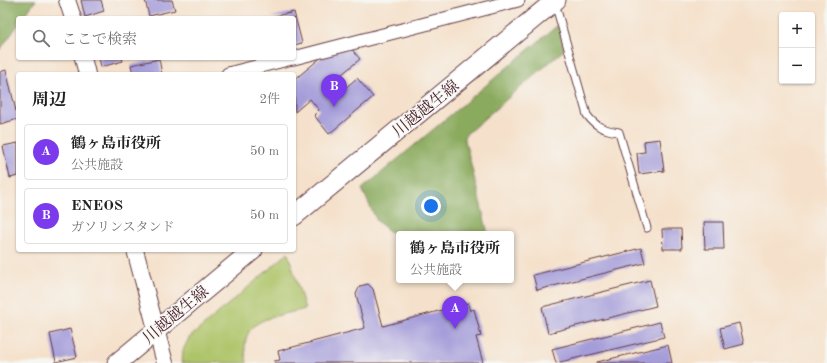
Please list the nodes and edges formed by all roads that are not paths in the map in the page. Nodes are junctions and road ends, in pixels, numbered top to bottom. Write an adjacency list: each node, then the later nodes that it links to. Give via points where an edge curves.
1 (67, 0): 4 (street)
2 (518, 0): 5 (street)
3 (555, 0): 10 (main road, 川越越生線); 11 (lane, via 587,115 594,125 619,132)
4 (72, 16)
5 (296, 57)
6 (84, 60): 8 (street)
7 (285, 60): 9 (street)
8 (86, 72)
9 (236, 72)
10 (296, 214)
11 (647, 228)
12 (136, 252): 14 (street)
13 (251, 252): 14 (main road, 川越越生線)
14 (156, 329): 15 (main road, 川越越生線); 16 (street)
15 (117, 363)
16 (165, 363)

